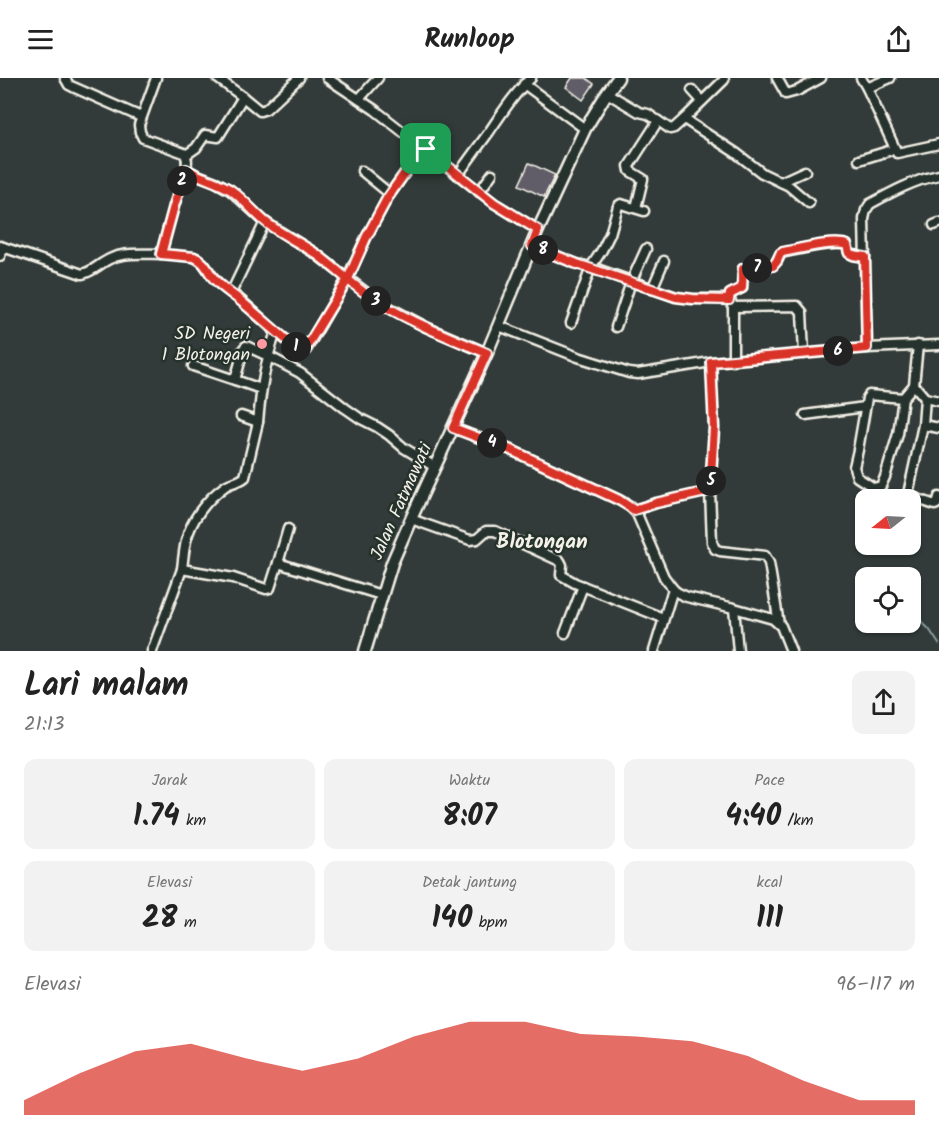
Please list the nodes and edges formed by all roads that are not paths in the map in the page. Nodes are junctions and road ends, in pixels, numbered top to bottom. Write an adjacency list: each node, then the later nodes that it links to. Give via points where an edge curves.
1 (65, 78): 20 (street, via 69,85)
2 (156, 78): 20 (street)
3 (217, 78): 17 (street)
4 (299, 78): 17 (street, via 262,111)
5 (327, 78): 18 (street)
6 (378, 78): 18 (street)
7 (618, 78): 16 (main road, Jalan Fatmawati)
8 (777, 78): 9 (street, via 786,94)
9 (821, 78)
10 (861, 78): 14 (street)
11 (890, 78): 14 (street)
12 (725, 79): 19 (street)
13 (527, 81): 23 (street); 33 (street)
14 (867, 88): 26 (street)
15 (692, 90): 19 (street)
16 (606, 93): 22 (street); 23 (main road, Jalan Fatmawati)
17 (243, 97): 27 (street, via 218,137 205,135)
18 (360, 99): 25 (street)
19 (702, 102): 21 (street)
20 (141, 117): 27 (street, via 143,138)
21 (684, 119): 22 (street, via 672,129); 35 (street)
22 (658, 121): 47 (street, via 629,166 642,181 640,210 618,206 610,234)
23 (585, 129): 40 (main road, Jalan Fatmawati)
24 (939, 144): 26 (street, via 897,153)
25 (426, 149): 33 (street); 37 (street)
26 (894, 149): 28 (street)
27 (186, 155): 29 (street)
28 (859, 160)
29 (186, 169): 39 (street, via 230,190); 44 (street)
30 (362, 171): 37 (street)
31 (805, 171): 35 (street)
32 (492, 174): 36 (street)
33 (458, 175): 36 (street)
34 (939, 175): 45 (street, via 914,182 868,206 864,219)
35 (781, 182): 38 (street)
36 (479, 192): 40 (street)
37 (390, 194): 48 (street)
38 (809, 203)
39 (265, 222): 48 (street); 51 (street)
40 (538, 230): 41 (main road, Jalan Fatmawati)
41 (532, 246): 47 (street); 54 (main road, Jalan Fatmawati)
42 (646, 249): 49 (street)
43 (1, 250): 44 (street, via 82,274 117,256)
44 (161, 254): 51 (street, via 199,259)
45 (865, 257): 52 (street, via 849,253 843,243 781,253 773,266 743,269 742,288 730,294); 59 (street)
46 (664, 261): 50 (street)
47 (591, 267): 49 (street); 53 (street)
48 (348, 279): 56 (street, via 306,350 300,351); 60 (street, via 399,313)
49 (632, 282): 50 (street); 55 (street)
50 (652, 290): 52 (street, via 684,299)
51 (231, 293): 56 (street)
52 (731, 304): 61 (street, via 797,306 802,312); 63 (street)
53 (571, 323)
54 (499, 326): 60 (main road, Jalan Fatmawati); 64 (street, via 629,373)
55 (616, 327)
56 (276, 332): 62 (street)
57 (918, 345): 58 (street); 59 (street); 67 (street)
58 (939, 345)
59 (867, 348): 61 (street)
60 (487, 353): 77 (main road, Jalan Fatmawati)
61 (804, 354): 63 (street)
62 (268, 356): 66 (street, via 246,346); 68 (street); 79 (street, via 300,373 345,408)
63 (733, 361): 64 (street)
64 (711, 362): 80 (street, via 714,428)
65 (193, 366): 66 (street)
66 (235, 380): 68 (street)
67 (914, 385): 69 (street); 70 (street)
68 (261, 389): 75 (street)
69 (903, 398): 72 (street, via 869,395); 72 (street, via 898,434 885,477 877,488 857,477 854,471)
70 (925, 398): 71 (street); 76 (street)
71 (939, 401)
72 (865, 407): 73 (street)
73 (805, 415)
74 (241, 416): 75 (street)
75 (258, 422): 86 (street, via 244,477 227,484 200,512 186,541)
76 (923, 426): 78 (street); 81 (street, via 908,494 934,505)
77 (453, 428): 79 (main road, Jalan Fatmawati); 82 (street, via 511,450)
78 (939, 428)
79 (435, 467): 83 (main road, Jalan Fatmawati)
80 (710, 491): 82 (street); 92 (street, via 715,549 765,556)
81 (939, 497)
82 (634, 510): 88 (street)
83 (411, 519): 87 (street, via 470,540 486,531 495,531 560,561 561,575); 89 (main road, Jalan Fatmawati)
84 (288, 529): 85 (street)
85 (278, 563): 86 (street, via 270,588 266,589 233,578); 89 (street)
86 (182, 569): 94 (street)
87 (583, 586): 91 (street); 93 (street)
88 (673, 589): 90 (street, via 682,595); 91 (street)
89 (381, 595): 95 (main road, Jalan Fatmawati)
90 (734, 608): 92 (street); 97 (street)
91 (663, 618): 96 (street)
92 (779, 624): 98 (street)
93 (565, 633)
94 (152, 651)
95 (365, 651)
96 (654, 651)
97 (738, 651)
98 (791, 651)

